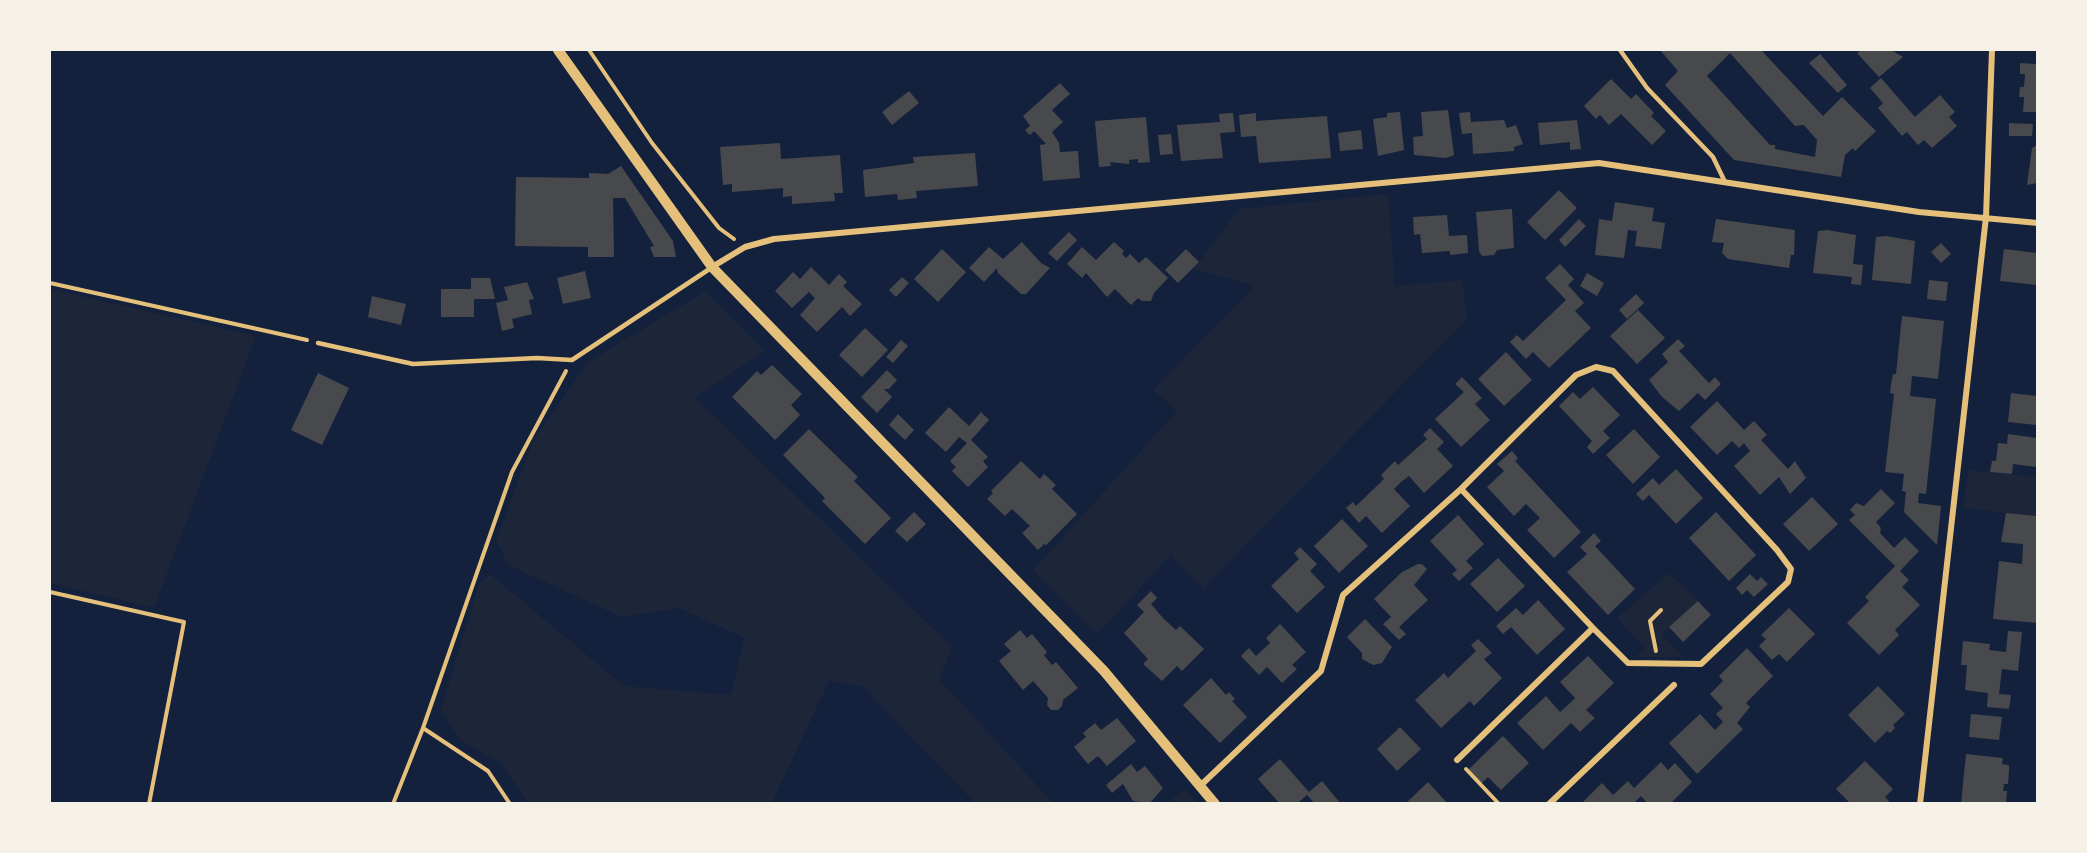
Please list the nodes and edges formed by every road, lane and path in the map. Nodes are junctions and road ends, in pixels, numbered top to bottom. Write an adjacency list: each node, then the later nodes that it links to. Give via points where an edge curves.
1 (558, 50): 9 (street)
2 (589, 50): 8 (path, via 658,151 719,228)
3 (1620, 50): 5 (lane, via 1647,88 1713,157)
4 (1992, 50): 6 (street)
5 (1725, 182): 6 (street, via 1919,212); 8 (street, via 1599,163 774,239)
6 (1986, 217): 7 (street); 28 (street)
7 (2037, 223)
8 (745, 247): 9 (street)
9 (712, 267): 12 (lane); 21 (street, via 1104,671)
10 (50, 283): 11 (path)
11 (318, 343): 12 (lane, via 413,364)
12 (572, 360): 19 (path, via 512,472)
13 (1461, 489): 16 (street); 17 (street, via 1575,375 1596,367 1613,371 1791,569 1788,582 1701,664); 21 (street, via 1343,595 1321,671)
14 (50, 592): 22 (path, via 184,622)
15 (1661, 610): 17 (path, via 1650,621)
16 (1593, 628): 17 (street, via 1628,663); 20 (street)
17 (1656, 664)
18 (1674, 685): 27 (street)
19 (423, 728): 23 (path); 24 (path, via 488,771)
20 (1457, 760): 26 (path)
21 (1200, 786): 25 (street)
22 (149, 804)
23 (393, 804)
24 (510, 804)
25 (1215, 804)
26 (1499, 804)
27 (1550, 804)
28 (1920, 804)

